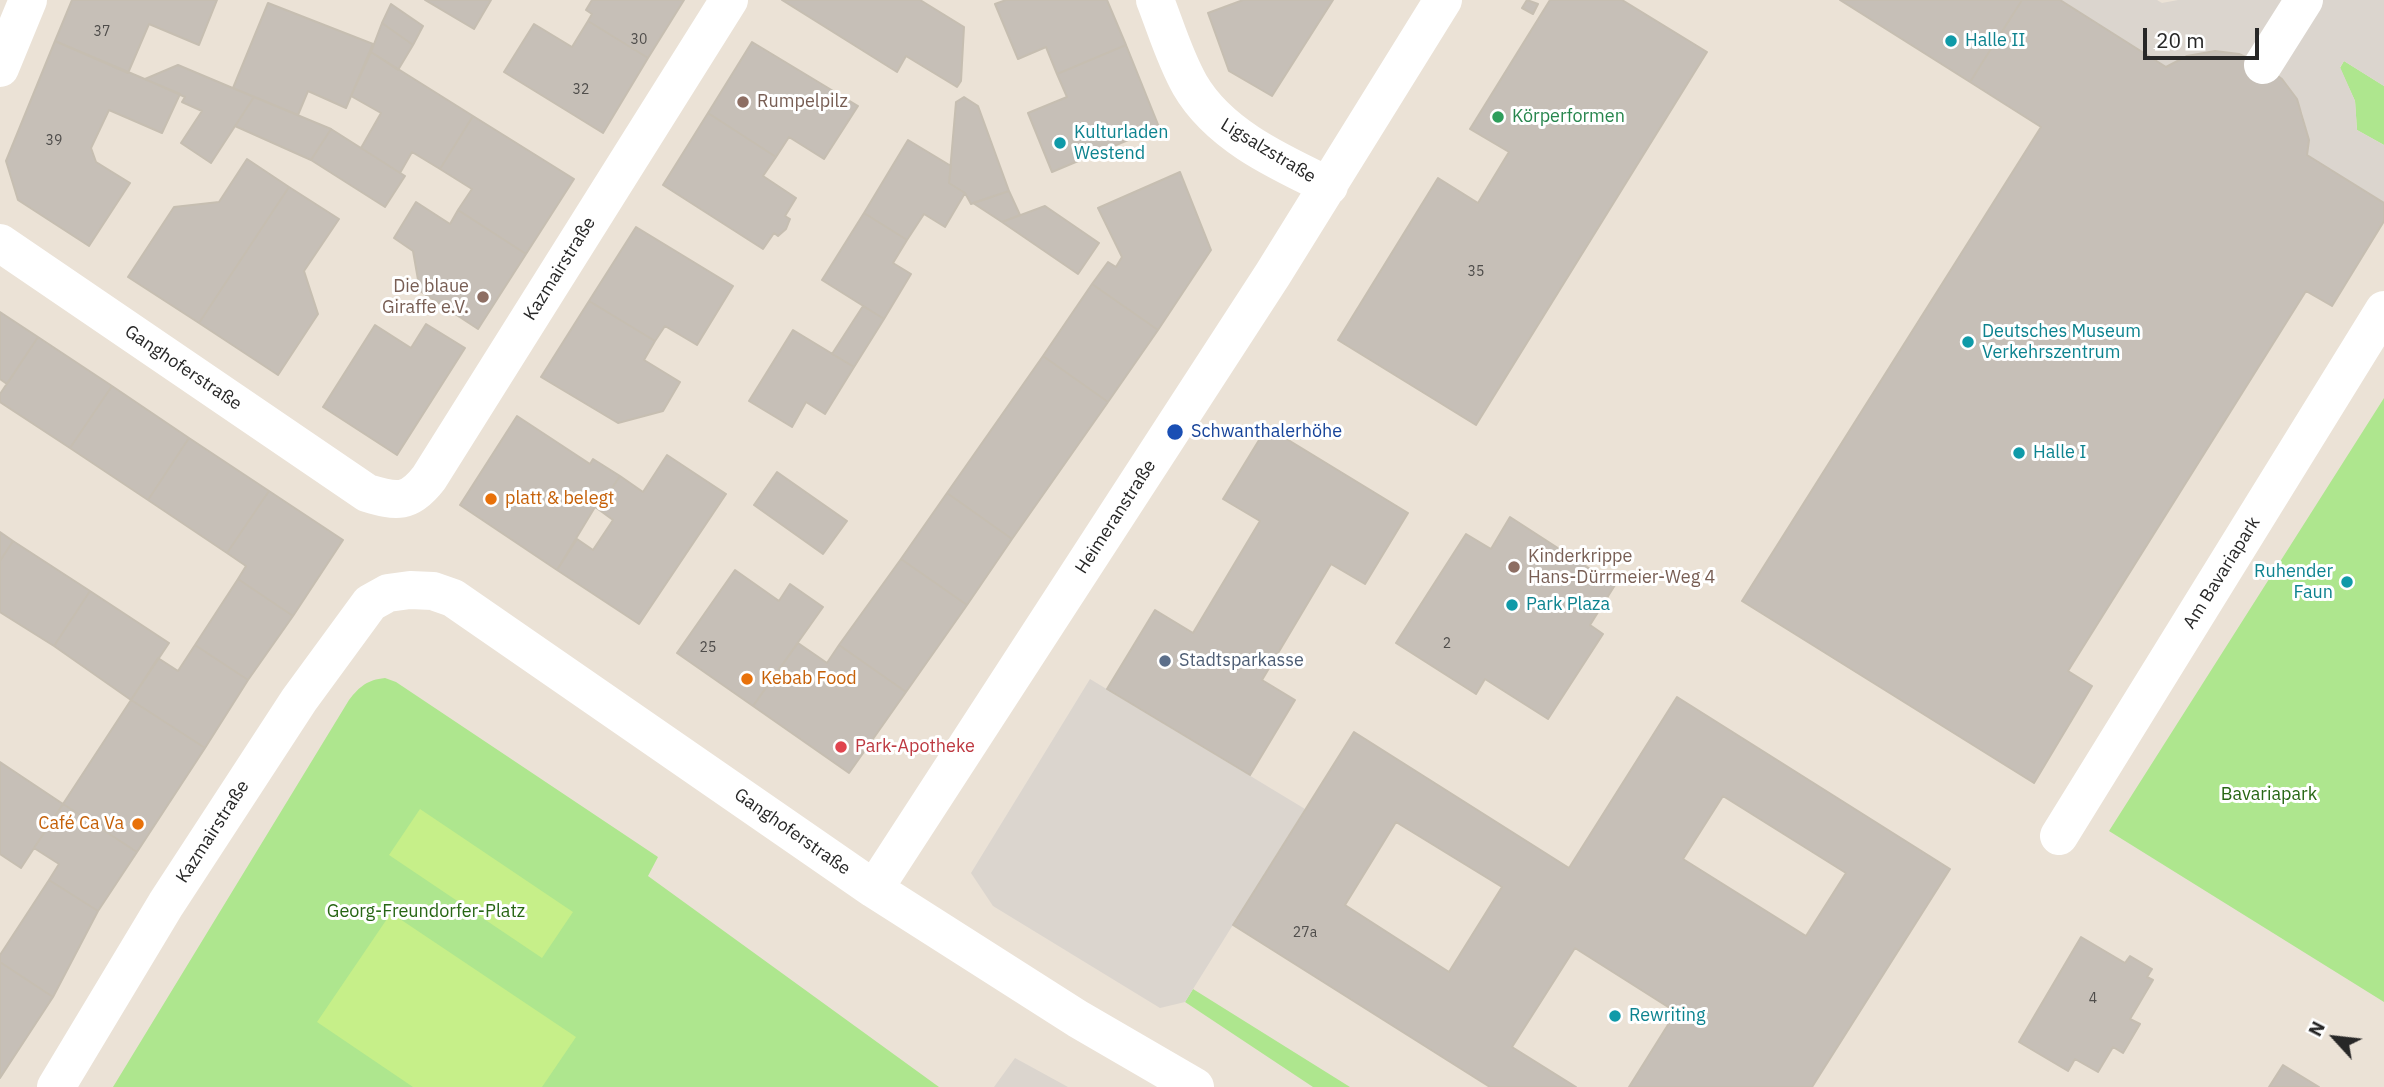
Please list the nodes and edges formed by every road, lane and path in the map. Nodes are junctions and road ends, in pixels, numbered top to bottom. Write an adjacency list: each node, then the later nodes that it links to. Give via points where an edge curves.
1 (28, 0): 7 (street)
2 (729, 0): 11 (street, Kazmairstraße, via 429,478 418,492 399,500)
3 (1154, 0): 8 (street, Ligsalzstraße, via 1190,85 1215,119 1281,162)
4 (1443, 0): 8 (street, Heimeranstraße)
5 (2304, 0): 6 (street)
6 (2263, 65)
7 (0, 68)
8 (1329, 186): 14 (street, Heimeranstraße)
9 (0, 243): 11 (street, Ganghoferstraße)
10 (2384, 310): 13 (street, Am Bavariapark)
11 (367, 493)
12 (388, 593): 14 (street, Ganghoferstraße, via 433,591 453,598); 15 (street, Kazmairstraße, via 370,603 299,700 166,904)
13 (2059, 836)
14 (874, 890): 16 (street, Ganghoferstraße)
15 (56, 1087)
16 (1195, 1087)

